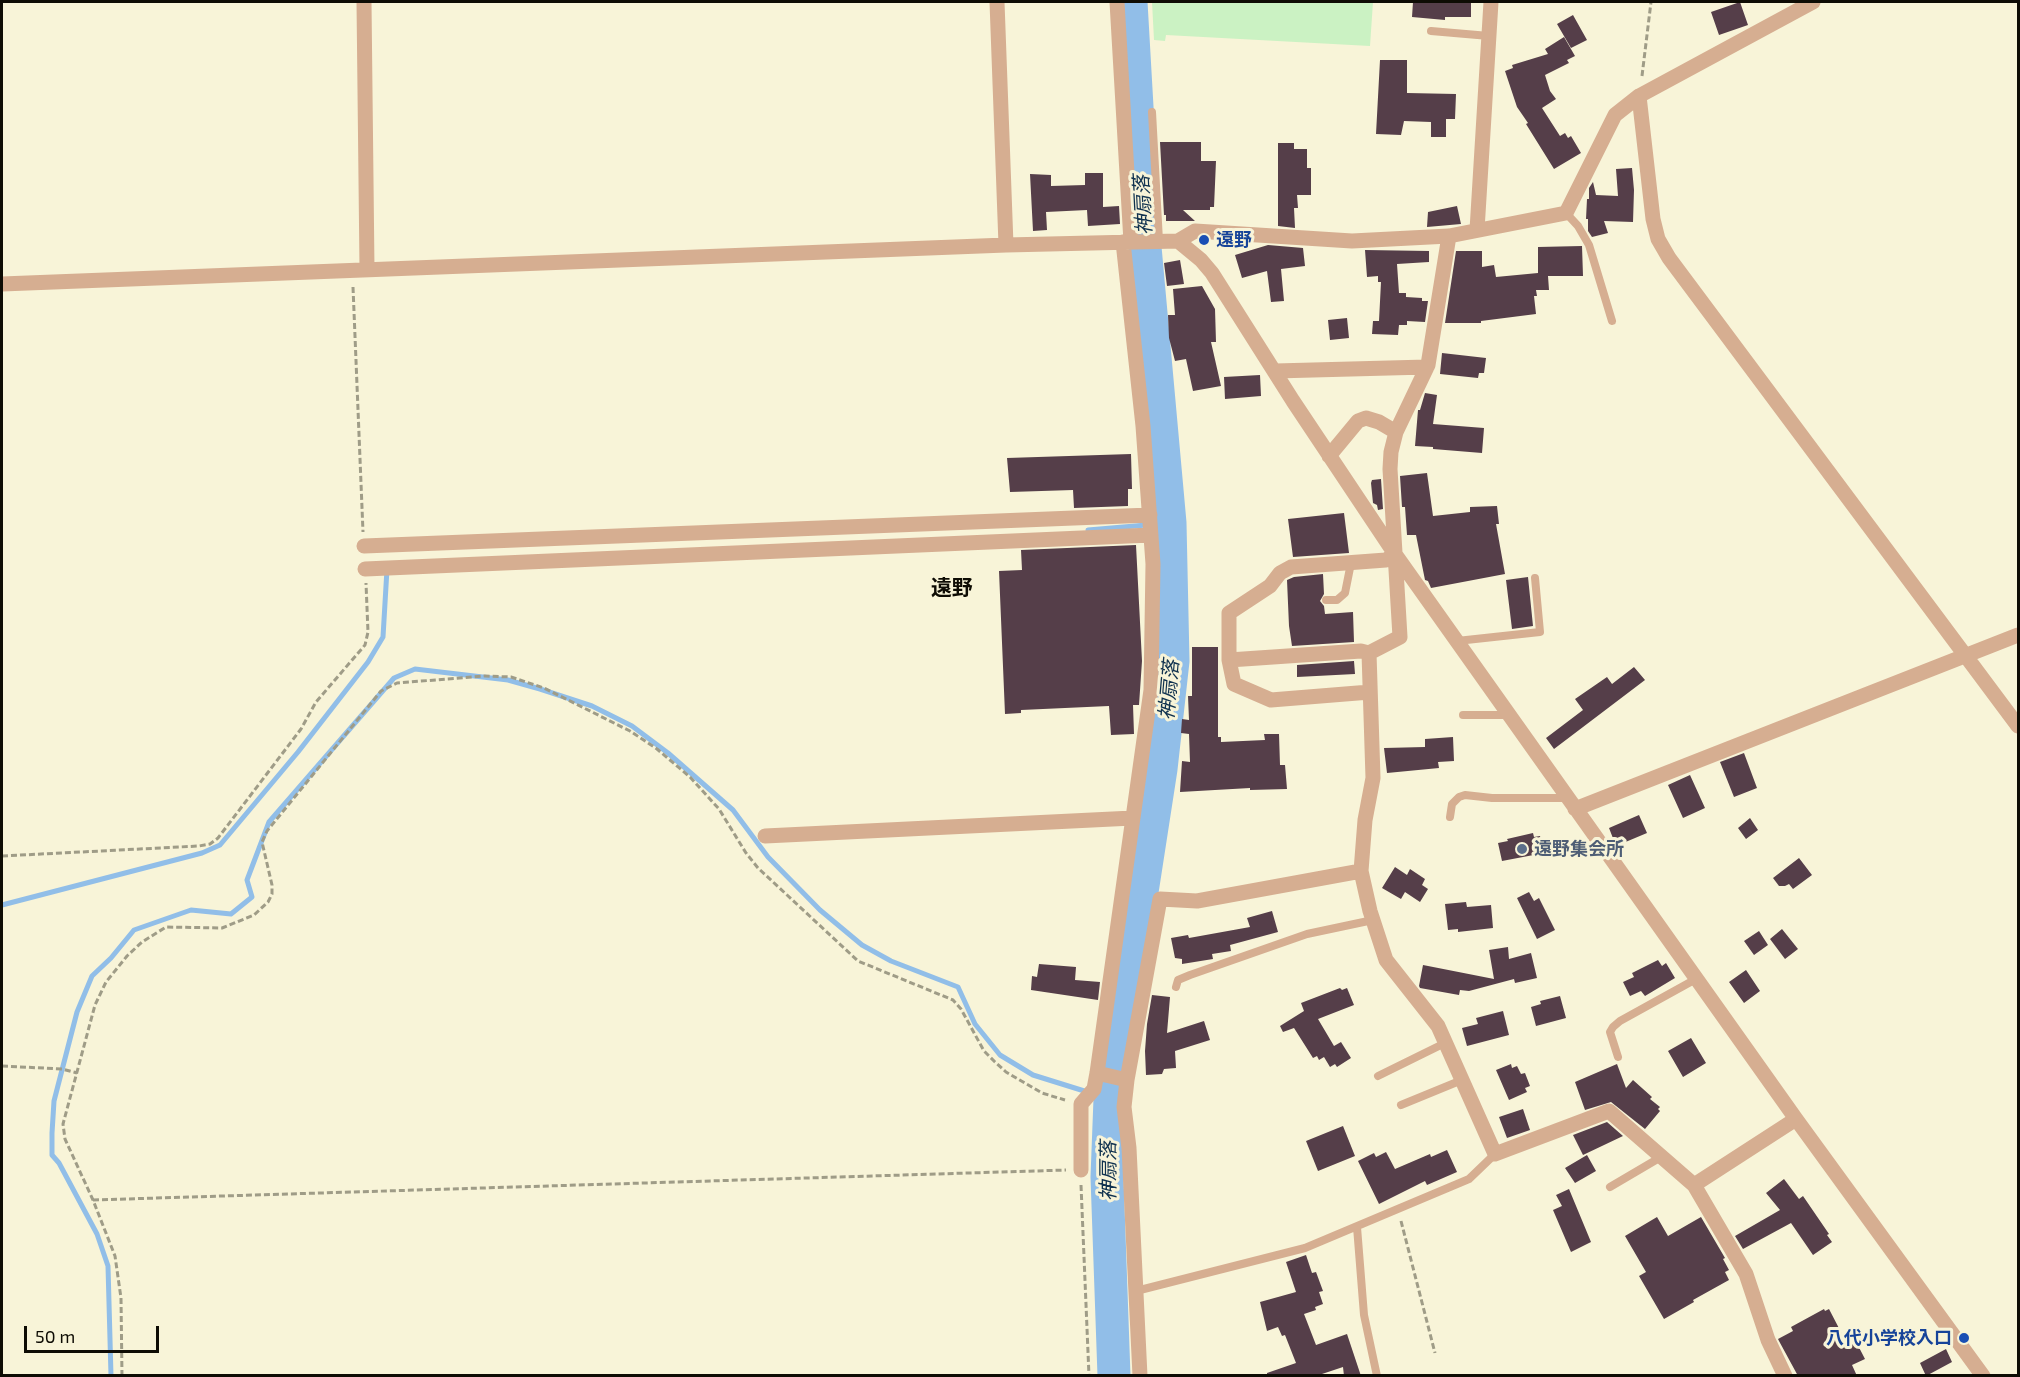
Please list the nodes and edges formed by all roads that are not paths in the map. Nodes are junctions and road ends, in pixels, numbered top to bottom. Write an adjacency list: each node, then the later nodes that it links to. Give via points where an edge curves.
1 (364, 2): 17 (street)
2 (997, 2): 16 (street)
3 (1117, 2): 15 (street)
4 (1491, 2): 7 (street)
5 (1813, 2): 8 (street)
6 (1431, 31): 7 (lane)
7 (1489, 36): 11 (street)
8 (1639, 96): 10 (street, via 1616,115); 35 (street, via 1653,219 1669,258)
9 (1152, 112): 13 (lane)
10 (1566, 213): 11 (street); 19 (lane, via 1589,245)
11 (1477, 230): 12 (street)
12 (1449, 236): 14 (street, via 1352,241 1195,231); 20 (street)
13 (1160, 241): 14 (street); 15 (street)
14 (1178, 241): 21 (street, via 1212,273)
15 (1127, 242): 16 (street); 24 (street)
16 (1006, 245): 17 (street)
17 (359, 269): 18 (street)
18 (2, 284)
19 (1612, 321)
20 (1427, 367): 21 (street); 22 (street)
21 (1275, 371): 23 (street)
22 (1396, 432): 23 (street, via 1366,418 1358,421); 27 (street, via 1390,469)
23 (1329, 456): 27 (street)
24 (1150, 515): 25 (street); 26 (street)
25 (1151, 535): 29 (street); 43 (street, via 1151,690)
26 (364, 546)
27 (1395, 554): 28 (street, via 1386,560); 33 (street); 34 (street, via 1400,637)
28 (1351, 563): 31 (lane, via 1345,593 1337,600); 36 (street, via 1291,567 1229,613)
29 (365, 569)
30 (1535, 578): 33 (lane, via 1540,632)
31 (1326, 600)
32 (2019, 635): 35 (street)
33 (1457, 641): 39 (street)
34 (1369, 652): 36 (street); 37 (street)
35 (1966, 656): 40 (street); 41 (street)
36 (1228, 660): 37 (street, via 1234,684 1271,700)
37 (1370, 692): 45 (street, via 1373,778)
38 (1463, 715): 39 (lane)
39 (1510, 715): 41 (street)
40 (2019, 726)
41 (1571, 803): 42 (lane, via 1465,795 1452,804); 47 (street)
42 (1450, 817)
43 (1133, 818): 44 (street); 51 (street)
44 (765, 836)
45 (1361, 871): 46 (street); 53 (street, via 1197,901 1160,899)
46 (1373, 920): 48 (lane, via 1307,934 1190,975 1178,980); 49 (street, via 1386,960 1438,1026)
47 (1696, 979): 50 (lane, via 1613,1027 1610,1032); 56 (street)
48 (1176, 987)
49 (1445, 1042): 52 (lane); 54 (street)
50 (1618, 1058)
51 (1097, 1073): 53 (street); 59 (street, via 1094,1089 1081,1104)
52 (1377, 1076)
53 (1127, 1080): 63 (street, via 1124,1107)
54 (1462, 1080): 55 (lane); 57 (street)
55 (1401, 1105)
56 (1796, 1119): 60 (street); 67 (street)
57 (1495, 1154): 58 (street, via 1609,1111); 62 (lane, via 1469,1179)
58 (1661, 1157): 60 (street); 61 (lane)
59 (1081, 1170)
60 (1694, 1185): 66 (street, via 1746,1274 1768,1340)
61 (1610, 1187)
62 (1357, 1227): 63 (lane, via 1305,1248); 65 (lane, via 1364,1315)
63 (1136, 1291): 64 (street)
64 (1140, 1376)
65 (1377, 1376)
66 (1785, 1376)
67 (1983, 1376)

